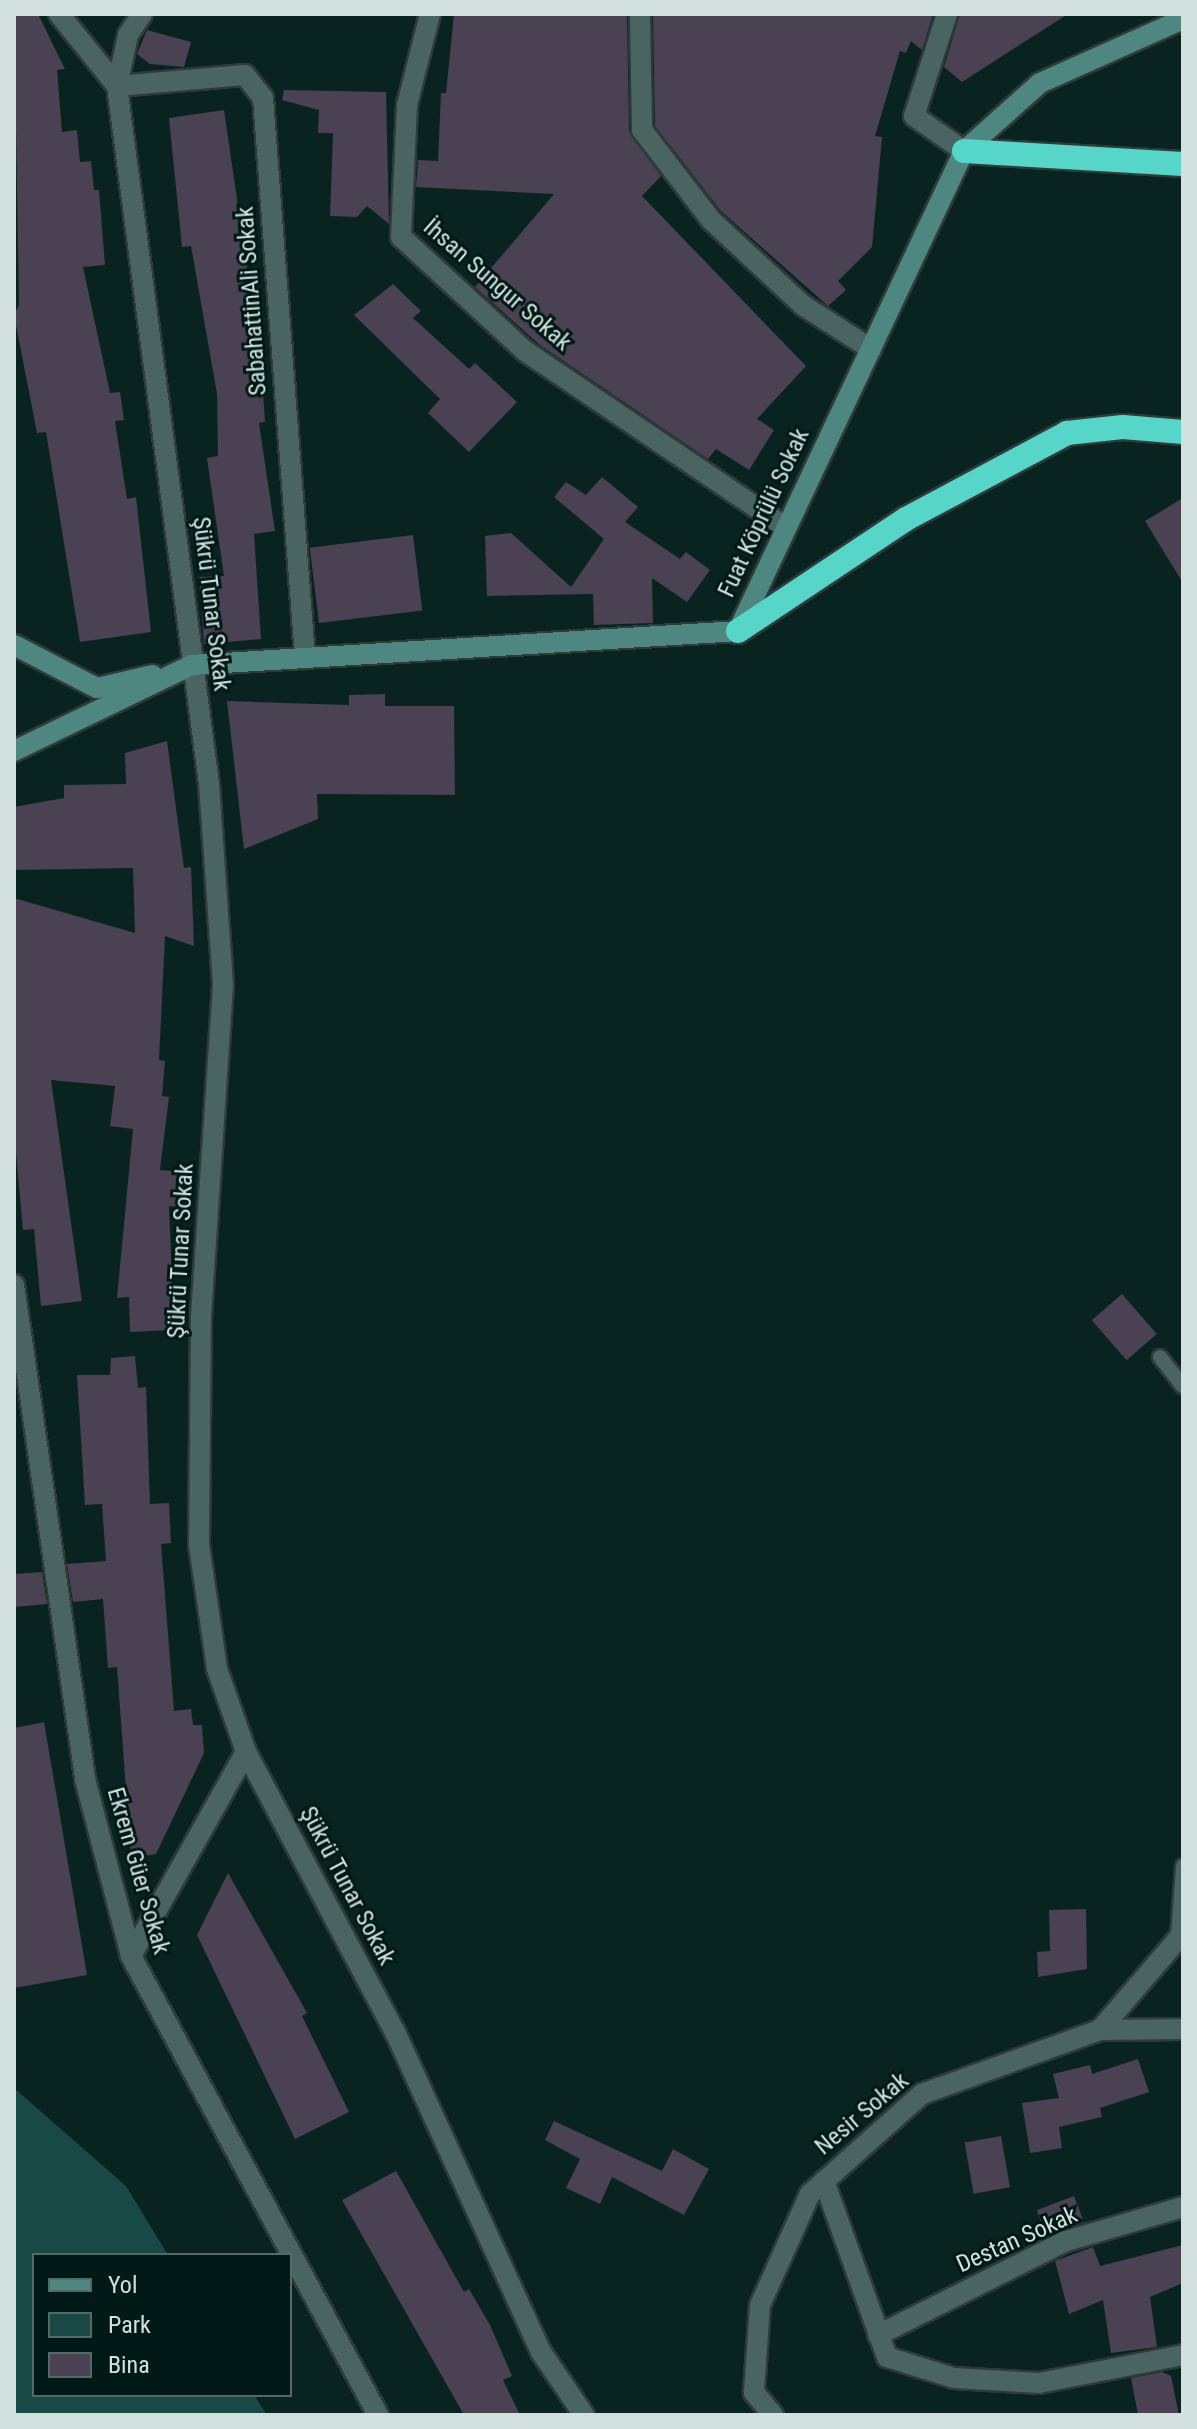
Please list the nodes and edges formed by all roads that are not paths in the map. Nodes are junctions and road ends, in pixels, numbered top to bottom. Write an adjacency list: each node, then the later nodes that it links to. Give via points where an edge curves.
1 (59, 14): 7 (street)
2 (142, 14): 7 (street, Şükrü Tunar Sokak, via 128,35)
3 (430, 14): 12 (street, İhsan Sungur Sokak, via 407,105 401,237 525,351)
4 (640, 14): 10 (street, via 642,130 711,220 804,306)
5 (947, 14): 8 (street, via 914,116)
6 (1183, 19): 8 (main road, Fuat Köprülü Sokak, via 1040,83)
7 (117, 86): 15 (street, SabahattinAli Sokak, via 245,75 263,98); 16 (street, Şükrü Tunar Sokak)
8 (964, 151): 9 (highway); 10 (main road, Fuat Köprülü Sokak)
9 (1183, 164)
10 (871, 349): 12 (main road, Fuat Köprülü Sokak)
11 (1183, 432): 13 (highway, via 1123,427 1067,433 906,519)
12 (785, 527): 13 (main road, Fuat Köprülü Sokak)
13 (738, 631): 15 (main road, Fuat Köprülü Sokak)
14 (14, 645): 16 (main road, via 97,688)
15 (305, 658): 16 (main road, Fuat Köprülü Sokak)
16 (192, 665): 17 (main road, Fuat Köprülü Sokak); 21 (street, Şükrü Tunar Sokak, via 209,784 223,985 201,1316 199,1545 217,1669)
17 (14, 751)
18 (14, 1288): 24 (street, Ekrem Güer Sokak, via 85,1779)
19 (1160, 1357): 20 (lane)
20 (1183, 1386)
21 (246, 1752): 24 (street); 34 (street, Şükrü Tunar Sokak, via 396,2034 541,2352)
22 (1183, 1866): 23 (lane)
23 (1180, 1934): 26 (street)
24 (131, 1956): 29 (street, Ekrem Güer Sokak)
25 (1183, 2029): 26 (street, Nesir Sokak)
26 (1100, 2030): 27 (street, Nesir Sokak, via 922,2094)
27 (824, 2181): 31 (street); 35 (street, Nesir Sokak, via 810,2194 760,2305 754,2392)
28 (1183, 2207): 31 (street, Destan Sokak, via 1066,2241)
29 (291, 2253)
30 (292, 2255): 33 (street, Ekrem Güer Sokak)
31 (878, 2335): 32 (street, via 887,2357 954,2378 1039,2383)
32 (1183, 2355)
33 (378, 2415)
34 (584, 2415)
35 (773, 2415)

